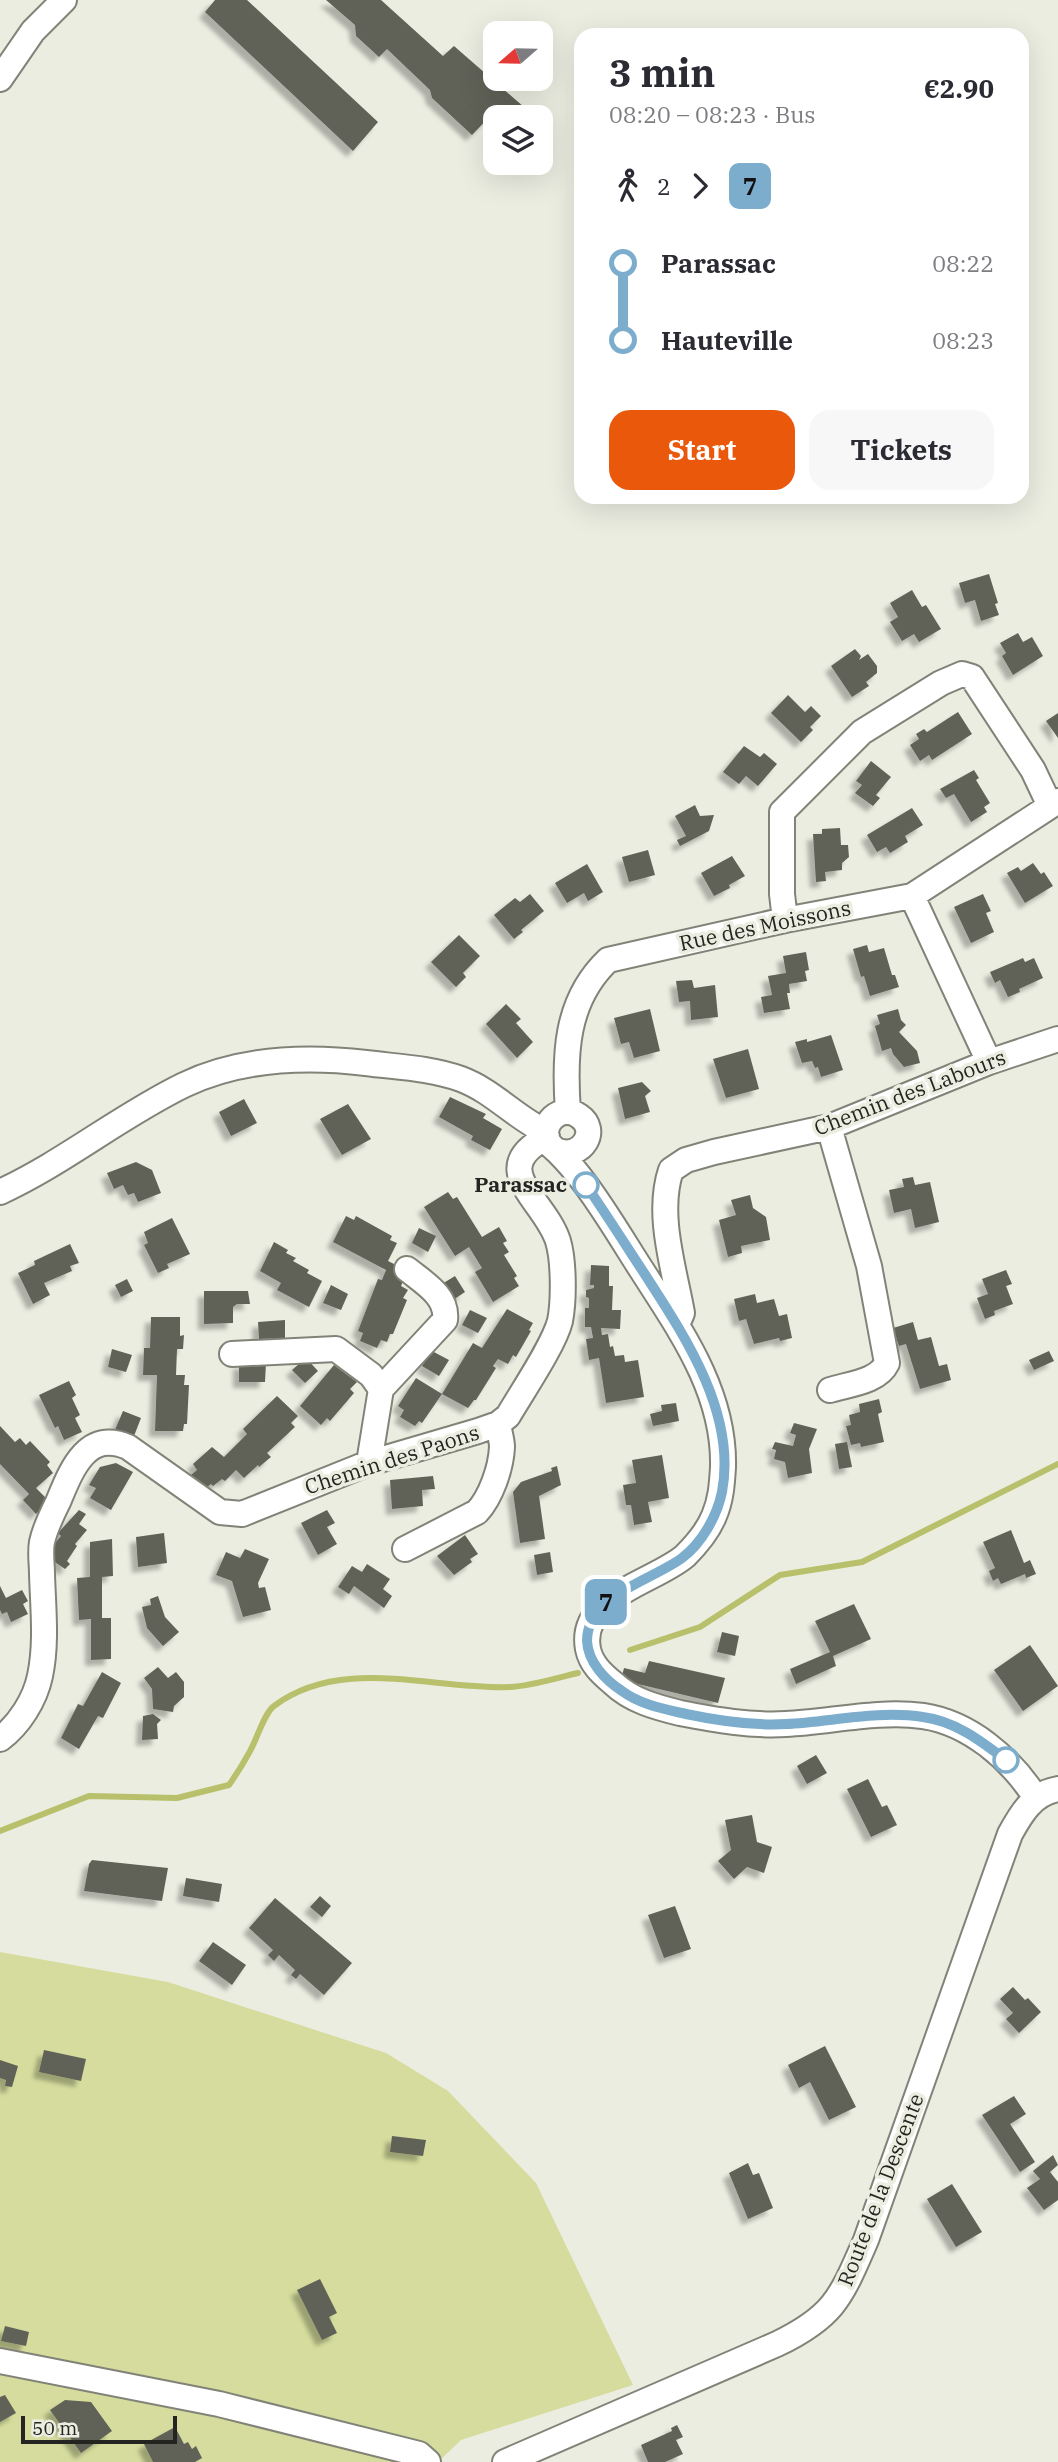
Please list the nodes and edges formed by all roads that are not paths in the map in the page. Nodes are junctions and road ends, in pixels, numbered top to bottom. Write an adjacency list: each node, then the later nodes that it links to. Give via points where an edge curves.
1 (64, 0): 2 (street, via 33,31)
2 (0, 79)
3 (1054, 803): 4 (street, Rue des Moissons); 5 (street, via 972,677 962,674 941,682 862,732 782,812)
4 (912, 896): 5 (street, Rue des Moissons); 7 (street)
5 (785, 920): 8 (street, Rue des Moissons, via 608,960 579,999 567,1042)
6 (1058, 1039): 7 (street, Chemin des Labours)
7 (989, 1062): 9 (street, Chemin des Labours)
8 (568, 1112): 10 (street, via 551,1119); 11 (street, via 584,1121)
9 (829, 1127): 15 (street, Chemin des Labours, via 714,1152 671,1170 666,1221 682,1313); 18 (street, via 869,1266 887,1363 876,1376)
10 (550, 1140): 11 (street, via 571,1153); 12 (street, via 480,1088 443,1073 322,1058 282,1060 234,1068 186,1084); 13 (street); 19 (street, Chemin des Paons, via 533,1144 520,1157 519,1167 525,1189 559,1243 560,1322 508,1416)
11 (586, 1142): 13 (street)
12 (0, 1192)
13 (601, 1206): 15 (street)
14 (407, 1269): 17 (street, via 438,1295 446,1310 445,1320)
15 (677, 1325): 23 (street, via 704,1374 717,1411 723,1448 722,1491 714,1517 683,1558 605,1603 595,1616 587,1632 596,1668 622,1692 653,1707 739,1724 925,1717 976,1738)
16 (232, 1354): 17 (street, via 336,1349 371,1375)
17 (381, 1390): 20 (street)
18 (830, 1390)
19 (498, 1424): 20 (street, Chemin des Paons); 21 (street, via 502,1446 486,1502 477,1512)
20 (369, 1462): 22 (street, Chemin des Paons, via 254,1511 232,1515 214,1508 128,1447 106,1442 88,1451 71,1471 42,1541 40,1679 33,1699)
21 (405, 1549)
22 (0, 1739)
23 (1047, 1793): 26 (street, Route de la Descente, via 1020,1814 1010,1834 866,2240 831,2309 806,2330 777,2344)
24 (0, 2361): 25 (street, via 219,2404 419,2454)
25 (428, 2462)
26 (505, 2462)

